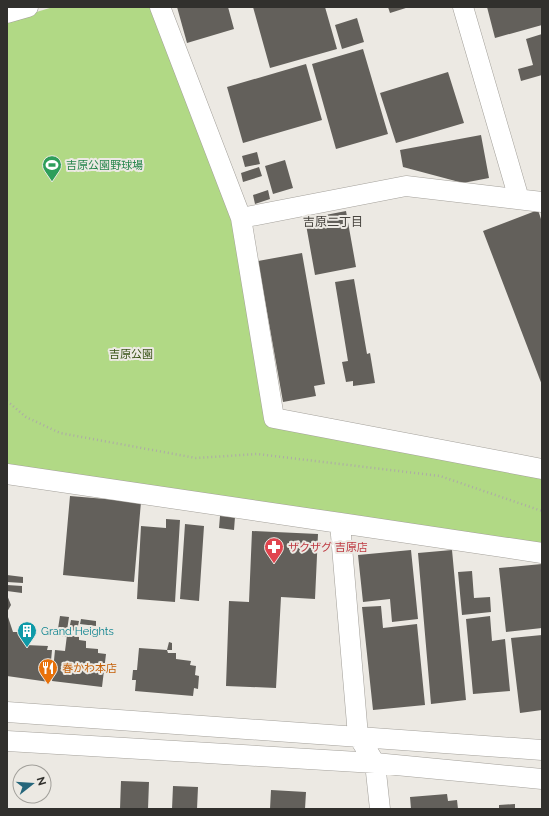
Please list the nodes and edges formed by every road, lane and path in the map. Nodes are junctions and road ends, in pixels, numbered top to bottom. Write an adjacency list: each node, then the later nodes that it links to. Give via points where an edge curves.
1 (28, 7): 4 (street)
2 (160, 7): 7 (street)
3 (463, 7): 5 (street)
4 (7, 13)
5 (519, 199): 6 (street); 7 (street, via 406,186)
6 (542, 202)
7 (241, 218): 9 (street, via 274,418)
8 (7, 402): 11 (path, via 26,417 60,433 196,458 257,454 440,476)
9 (542, 469)
10 (7, 474): 12 (street)
11 (542, 511)
12 (340, 523): 13 (street); 15 (street)
13 (542, 553)
14 (7, 712): 15 (street)
15 (358, 736): 17 (street); 18 (street)
16 (7, 741): 18 (street)
17 (542, 750)
18 (375, 763): 19 (street); 20 (street)
19 (542, 779)
20 (380, 809)

